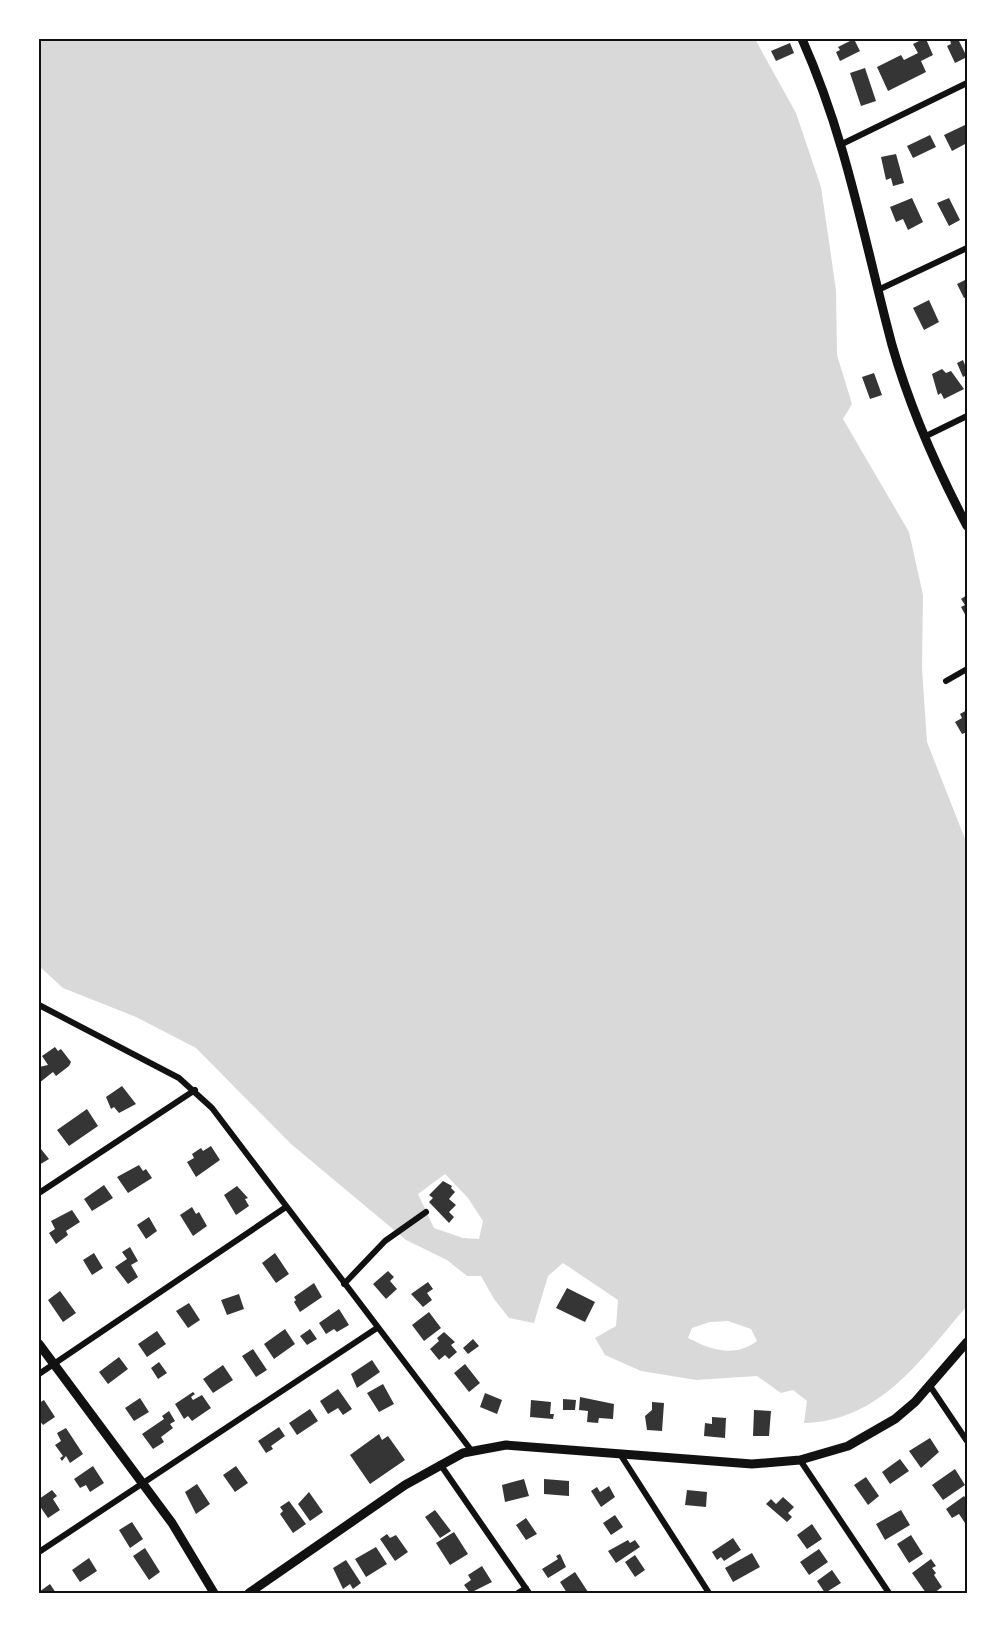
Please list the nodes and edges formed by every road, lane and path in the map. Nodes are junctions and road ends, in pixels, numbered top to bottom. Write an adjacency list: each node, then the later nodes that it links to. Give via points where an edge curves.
1 (802, 39): 3 (street)
2 (967, 83): 3 (street)
3 (843, 144): 5 (street)
4 (967, 248): 5 (street)
5 (878, 290): 7 (street)
6 (967, 416): 7 (street)
7 (924, 436): 8 (street)
8 (967, 526)
9 (967, 669): 10 (street)
10 (946, 681)
11 (41, 1008): 12 (street, via 161,1068)
12 (195, 1090): 13 (street); 14 (street)
13 (39, 1193)
14 (286, 1207): 16 (street); 20 (street)
15 (426, 1212): 16 (street, via 386,1241)
16 (344, 1284): 17 (street)
17 (377, 1328): 24 (street); 28 (street)
18 (967, 1342): 22 (street)
19 (39, 1344): 20 (street)
20 (54, 1364): 21 (street); 28 (street)
21 (39, 1374)
22 (930, 1386): 23 (street); 26 (street, via 895,1419 872,1434 848,1446)
23 (967, 1441)
24 (471, 1450): 25 (street, via 506,1445); 27 (street)
25 (620, 1455): 26 (street, via 752,1464); 34 (street)
26 (800, 1460): 35 (street)
27 (440, 1464): 30 (street); 32 (street)
28 (143, 1484): 29 (street); 31 (street, via 172,1523)
29 (39, 1552)
30 (527, 1590): 33 (street)
31 (214, 1593)
32 (249, 1593)
33 (518, 1593)
34 (710, 1593)
35 (889, 1593)

